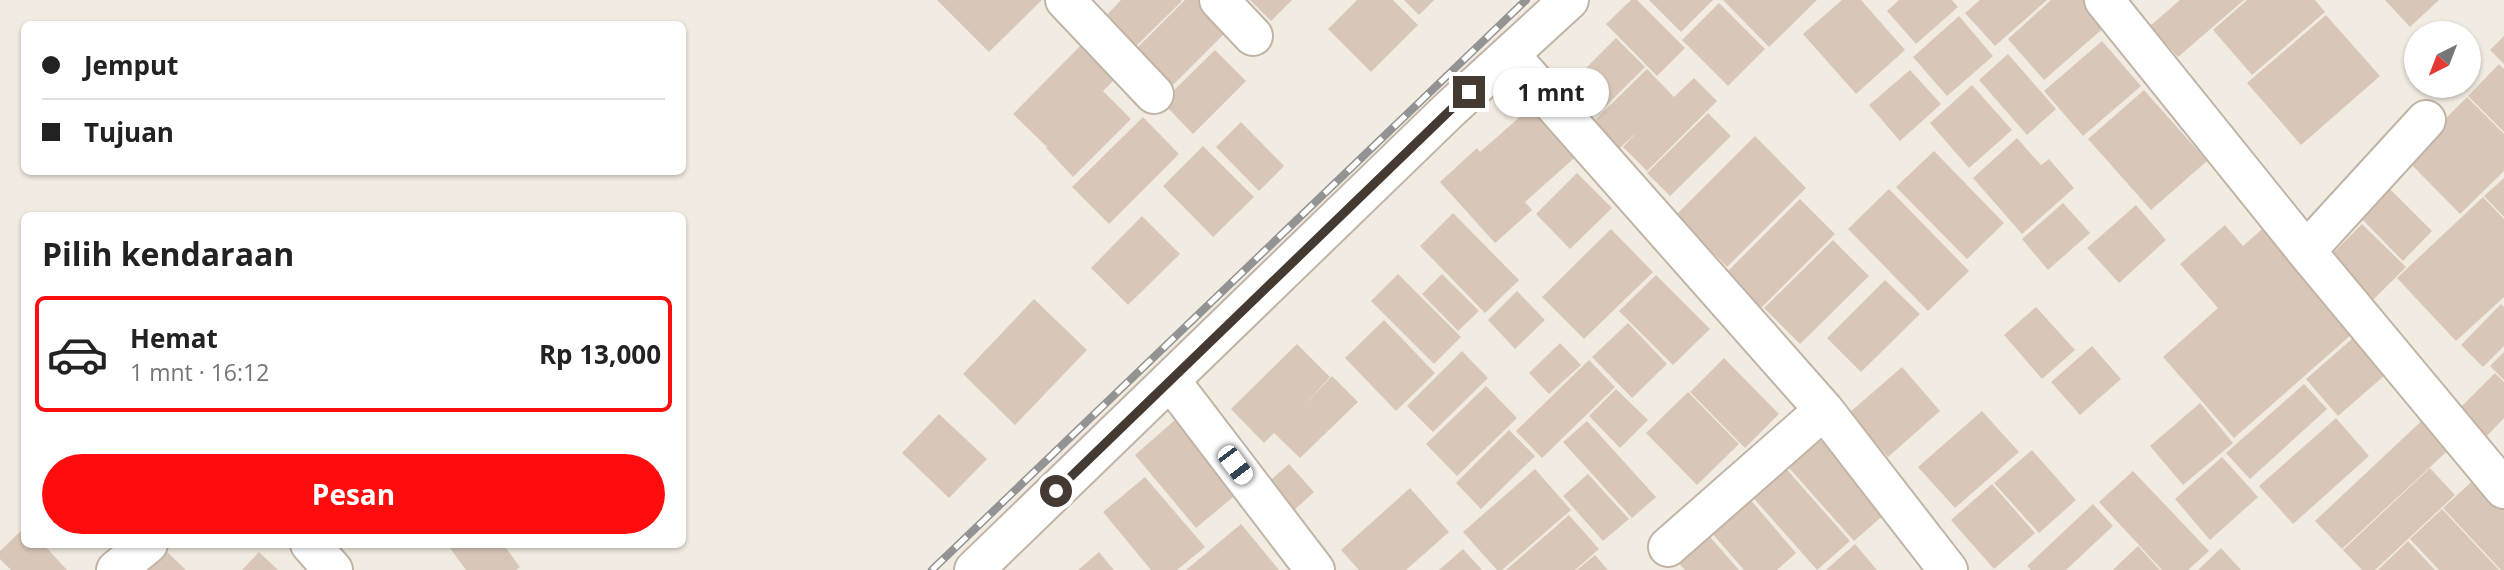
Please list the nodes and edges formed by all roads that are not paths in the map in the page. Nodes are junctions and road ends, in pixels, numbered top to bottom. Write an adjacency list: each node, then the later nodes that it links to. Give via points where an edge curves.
1 (1065, 0): 7 (street)
2 (1219, 0): 5 (street)
3 (1569, 0): 6 (street)
4 (2104, 0): 9 (street)
5 (1253, 36)
6 (1510, 55): 10 (street); 11 (street)
7 (1154, 94)
8 (2426, 120): 9 (street)
9 (2306, 251): 12 (street)
10 (1170, 380): 16 (street); 19 (street)
11 (1824, 410): 13 (street); 20 (street)
12 (2504, 489)
13 (1668, 547)
14 (143, 548): 17 (street)
15 (314, 548): 18 (street)
16 (979, 568)
17 (116, 570)
18 (333, 570)
19 (1315, 570)
20 (1948, 570)

